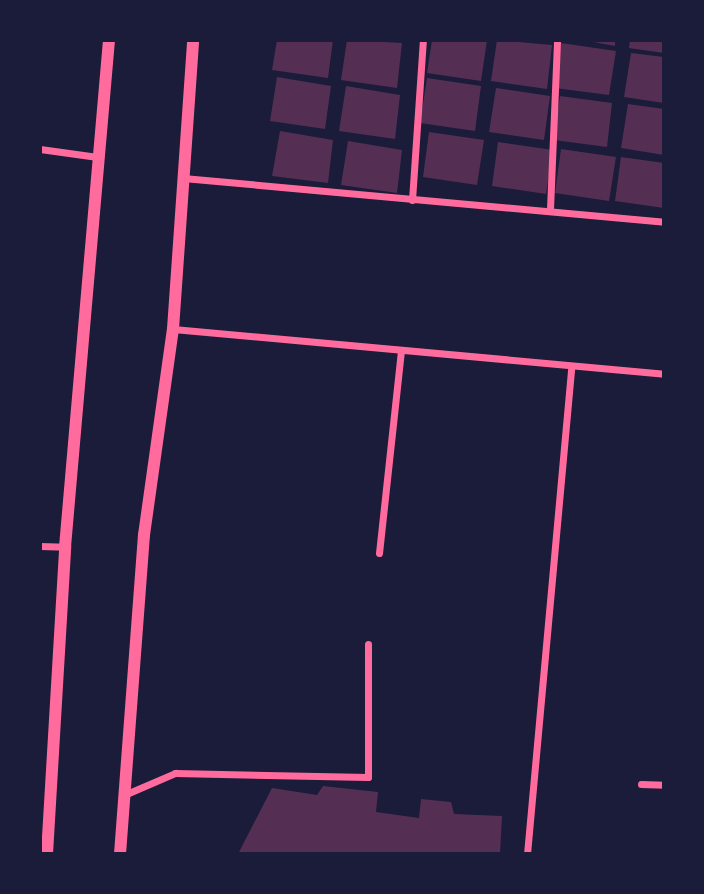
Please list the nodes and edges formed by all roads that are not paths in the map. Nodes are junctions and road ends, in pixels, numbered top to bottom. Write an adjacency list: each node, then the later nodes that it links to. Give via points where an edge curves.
1 (109, 40): 6 (street)
2 (193, 40): 7 (street)
3 (423, 40): 8 (street)
4 (557, 40): 9 (street)
5 (40, 149): 6 (street)
6 (97, 157): 16 (street)
7 (183, 178): 8 (street); 11 (street)
8 (412, 200): 9 (street)
9 (550, 209): 10 (street)
10 (664, 222)
11 (173, 330): 12 (street); 21 (street, via 144,535)
12 (401, 352): 13 (street); 17 (street)
13 (570, 368): 14 (street); 25 (street)
14 (664, 374)
15 (40, 546): 16 (street)
16 (65, 547): 22 (street)
17 (379, 553)
18 (368, 644): 21 (street, via 368,777 174,773)
19 (641, 784): 20 (street)
20 (664, 785)
21 (123, 795): 24 (street)
22 (45, 802): 23 (street)
23 (47, 854)
24 (120, 854)
25 (527, 854)

